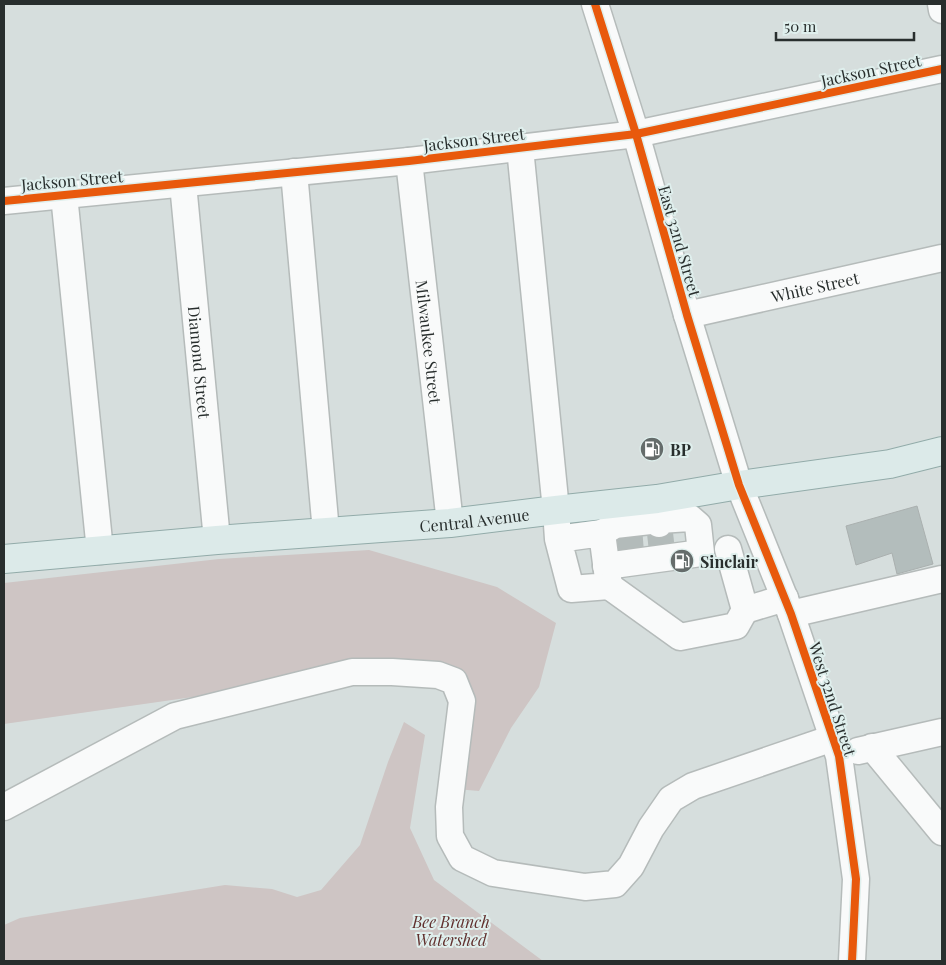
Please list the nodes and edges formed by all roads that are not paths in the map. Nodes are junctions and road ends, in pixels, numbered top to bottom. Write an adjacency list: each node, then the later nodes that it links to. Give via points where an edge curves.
1 (595, 4): 5 (street, East 32nd Street)
2 (941, 4): 3 (street)
3 (942, 10)
4 (942, 69): 5 (street, Jackson Street)
5 (636, 134): 6 (street, Jackson Street); 13 (street, East 32nd Street)
6 (520, 148): 7 (street, Jackson Street); 16 (street)
7 (409, 161): 8 (street, Jackson Street); 19 (street, Milwaukee Street)
8 (294, 172): 9 (street, Jackson Street); 20 (street)
9 (183, 184): 10 (street, Jackson Street); 22 (street, Diamond Street)
10 (64, 195): 11 (street, Jackson Street); 25 (street)
11 (4, 201)
12 (942, 258): 13 (street, White Street)
13 (687, 315): 15 (street, East 32nd Street)
14 (942, 451): 15 (main road, Central Avenue, via 890,464)
15 (739, 486): 17 (main road, Central Avenue); 23 (street, West 32nd Street)
16 (556, 510): 18 (main road, Central Avenue); 19 (main road, Central Avenue); 21 (street)
17 (659, 515): 18 (main road, Central Avenue); 26 (street, via 690,518 698,525)
18 (617, 522): 21 (street); 28 (street)
19 (450, 523): 20 (main road, Central Avenue)
20 (326, 532): 22 (main road, Central Avenue)
21 (558, 539): 28 (street, via 571,589)
22 (217, 540): 25 (main road, Central Avenue)
23 (762, 542): 24 (street); 30 (street, West 32nd Street)
24 (728, 549): 26 (street); 31 (street)
25 (100, 551): 27 (main road, Central Avenue)
26 (701, 553): 28 (street, via 632,558)
27 (4, 559)
28 (608, 576): 31 (street, via 680,637 736,626)
29 (942, 579): 30 (street)
30 (788, 606): 31 (street); 33 (street, West 32nd Street)
31 (746, 610)
32 (942, 732): 34 (street)
33 (836, 747): 34 (street); 35 (street, via 693,786 671,799 631,866 615,884 585,887 493,873 462,858 450,836 449,808 462,701 454,681 438,675 352,672 175,716); 37 (street, West 32nd Street, via 856,879)
34 (872, 747): 36 (street)
35 (4, 807)
36 (942, 832)
37 (852, 961)

